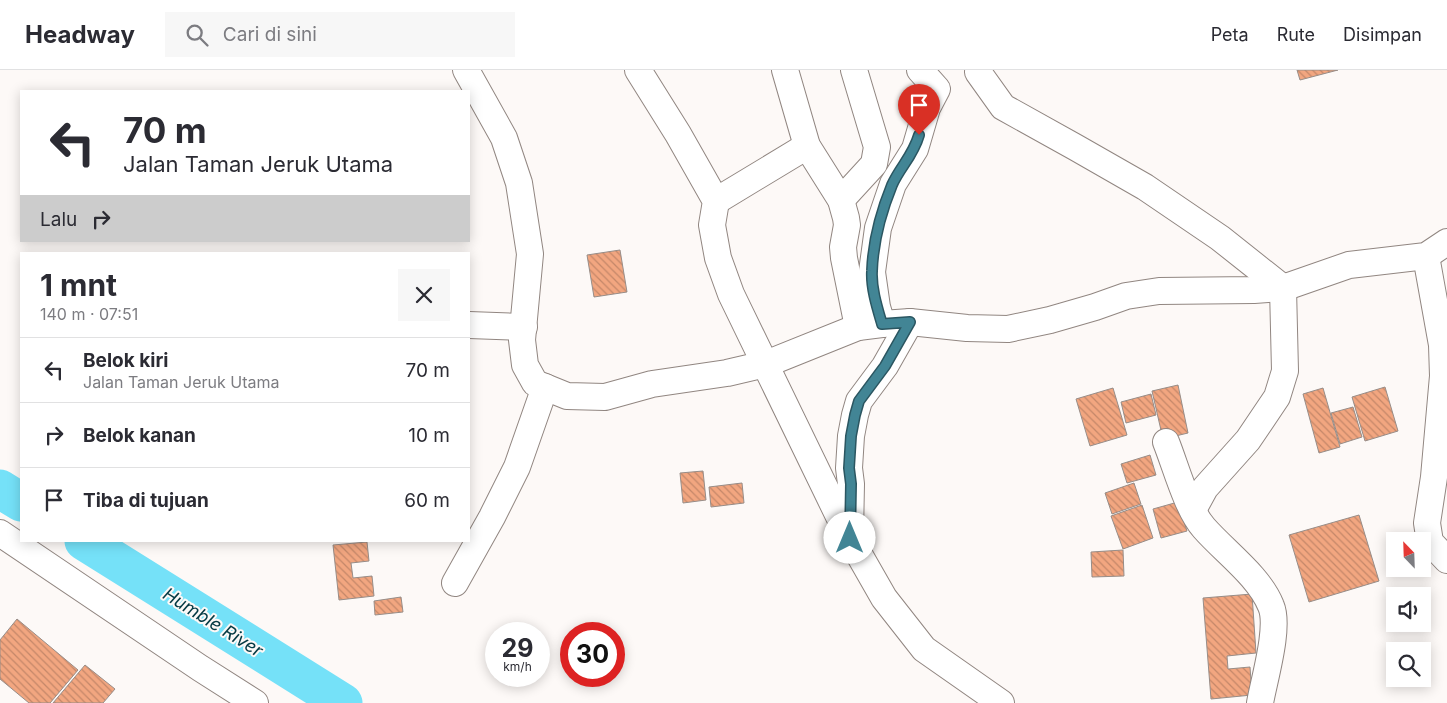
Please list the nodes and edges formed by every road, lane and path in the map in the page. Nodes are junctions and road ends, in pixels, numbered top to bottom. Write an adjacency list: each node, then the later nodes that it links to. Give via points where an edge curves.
1 (466, 70): 15 (street, via 504,138 519,183 530,254)
2 (638, 70): 9 (street)
3 (785, 70): 7 (street)
4 (854, 70): 8 (street, via 877,148 874,164)
5 (920, 70): 14 (street, via 937,89 927,108 915,148 892,184 878,228 872,272 877,307)
6 (978, 72): 11 (street, via 1003,108 1145,187 1220,238)
7 (806, 146): 8 (street); 9 (street)
8 (841, 200): 14 (street, via 847,225 844,258)
9 (716, 201): 16 (street, via 712,225 718,258 731,294)
10 (1436, 249): 11 (street, via 1349,265); 22 (street, via 1443,376 1427,523 1430,542)
11 (1284, 288): 12 (street, via 1159,291 1126,296 1095,308 1008,329); 19 (street, via 1284,371 1277,397 1248,440 1206,488)
12 (910, 322): 14 (street); 21 (street, via 885,366 859,401 855,415 849,468)
13 (470, 325): 15 (street)
14 (870, 326): 16 (street)
15 (524, 328): 17 (street, via 525,365 535,383)
16 (766, 364): 17 (street, via 652,384 605,397 568,396); 21 (street)
17 (545, 387): 23 (street, via 517,467)
18 (1166, 442): 19 (street)
19 (1192, 510): 26 (street, via 1203,527 1253,578 1271,606 1274,628)
20 (0, 533): 24 (street)
21 (850, 538): 25 (street, via 884,598 924,649)
22 (1447, 560)
23 (455, 583)
24 (255, 703)
25 (1001, 703)
26 (1260, 703)

